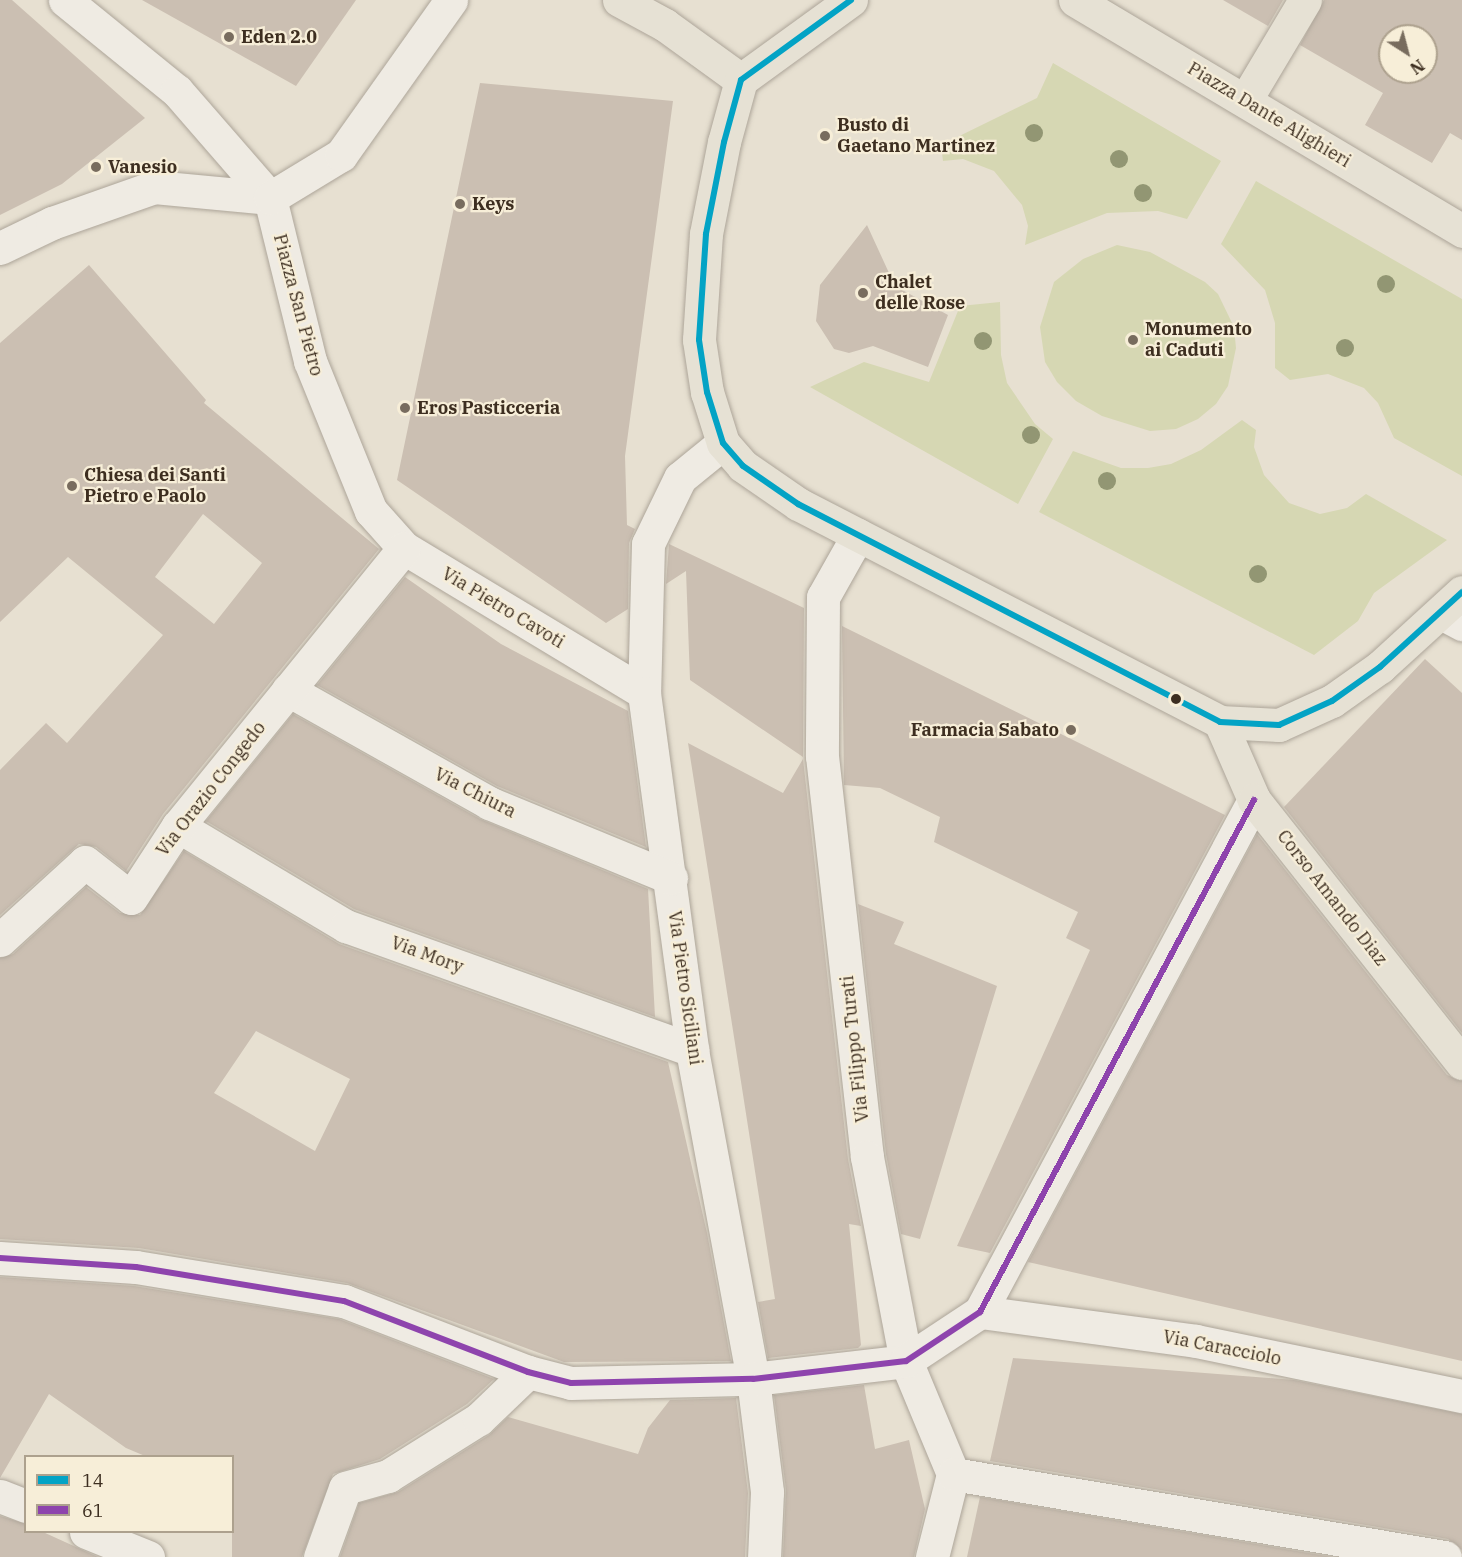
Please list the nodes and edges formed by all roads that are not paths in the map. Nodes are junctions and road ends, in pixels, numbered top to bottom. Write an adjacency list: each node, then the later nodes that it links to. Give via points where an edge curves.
1 (65, 0): 9 (street, via 177,91)
2 (451, 0): 9 (street, via 341,155)
3 (619, 0): 7 (main road, via 665,25)
4 (851, 0): 7 (main road)
5 (1075, 0): 8 (main road, Piazza Dante Alighieri)
6 (1305, 0): 8 (main road)
7 (741, 80): 12 (main road, via 706,234 699,340 707,392)
8 (1246, 99): 10 (main road, Piazza Dante Alighieri)
9 (270, 198): 11 (street, via 154,187 52,223); 13 (street, Piazza San Pietro, via 310,362)
10 (1462, 231)
11 (0, 248)
12 (723, 443): 14 (main road, via 752,472 798,504); 18 (street, Via Pietro Siciliani, via 680,478 648,544)
13 (371, 511): 15 (street, Via Pietro Cavoti)
14 (858, 535): 19 (main road); 28 (street, Via Filippo Turati, via 823,597 822,756 867,1157)
15 (404, 548): 17 (street, Via Orazio Congedo); 18 (street, Via Pietro Cavoti)
16 (1455, 610): 19 (main road, via 1332,701 1279,725)
17 (288, 690): 21 (street, Via Orazio Congedo); 22 (street, Via Chiura, via 489,803)
18 (644, 693): 22 (street, Via Pietro Siciliani)
19 (1220, 722): 20 (main road, Corso Amando Diaz)
20 (1254, 800): 25 (main road, Corso Amando Diaz); 27 (street)
21 (178, 826): 23 (street, Via Orazio Congedo, via 131,898 85,862); 24 (street, Via Mory, via 346,926)
22 (671, 878): 24 (street, Via Pietro Siciliani)
23 (0, 940)
24 (692, 1050): 30 (street, Via Pietro Siciliani)
25 (1462, 1063)
26 (0, 1258): 29 (street, via 136,1268 344,1301)
27 (980, 1312): 28 (street); 31 (street, Via Caracciolo, via 1196,1341)
28 (906, 1360): 30 (street); 32 (street, Via Filippo Turati)
29 (528, 1372): 30 (street, via 571,1383); 37 (street, via 478,1419 388,1476 345,1488)
30 (753, 1379): 38 (street, Via Pietro Siciliani, via 767,1492)
31 (1462, 1396)
32 (953, 1474): 39 (street); 40 (street)
33 (0, 1496): 34 (street)
34 (24, 1505)
35 (88, 1533): 36 (street)
36 (148, 1557)
37 (320, 1557)
38 (764, 1557)
39 (932, 1557)
40 (1445, 1557)

